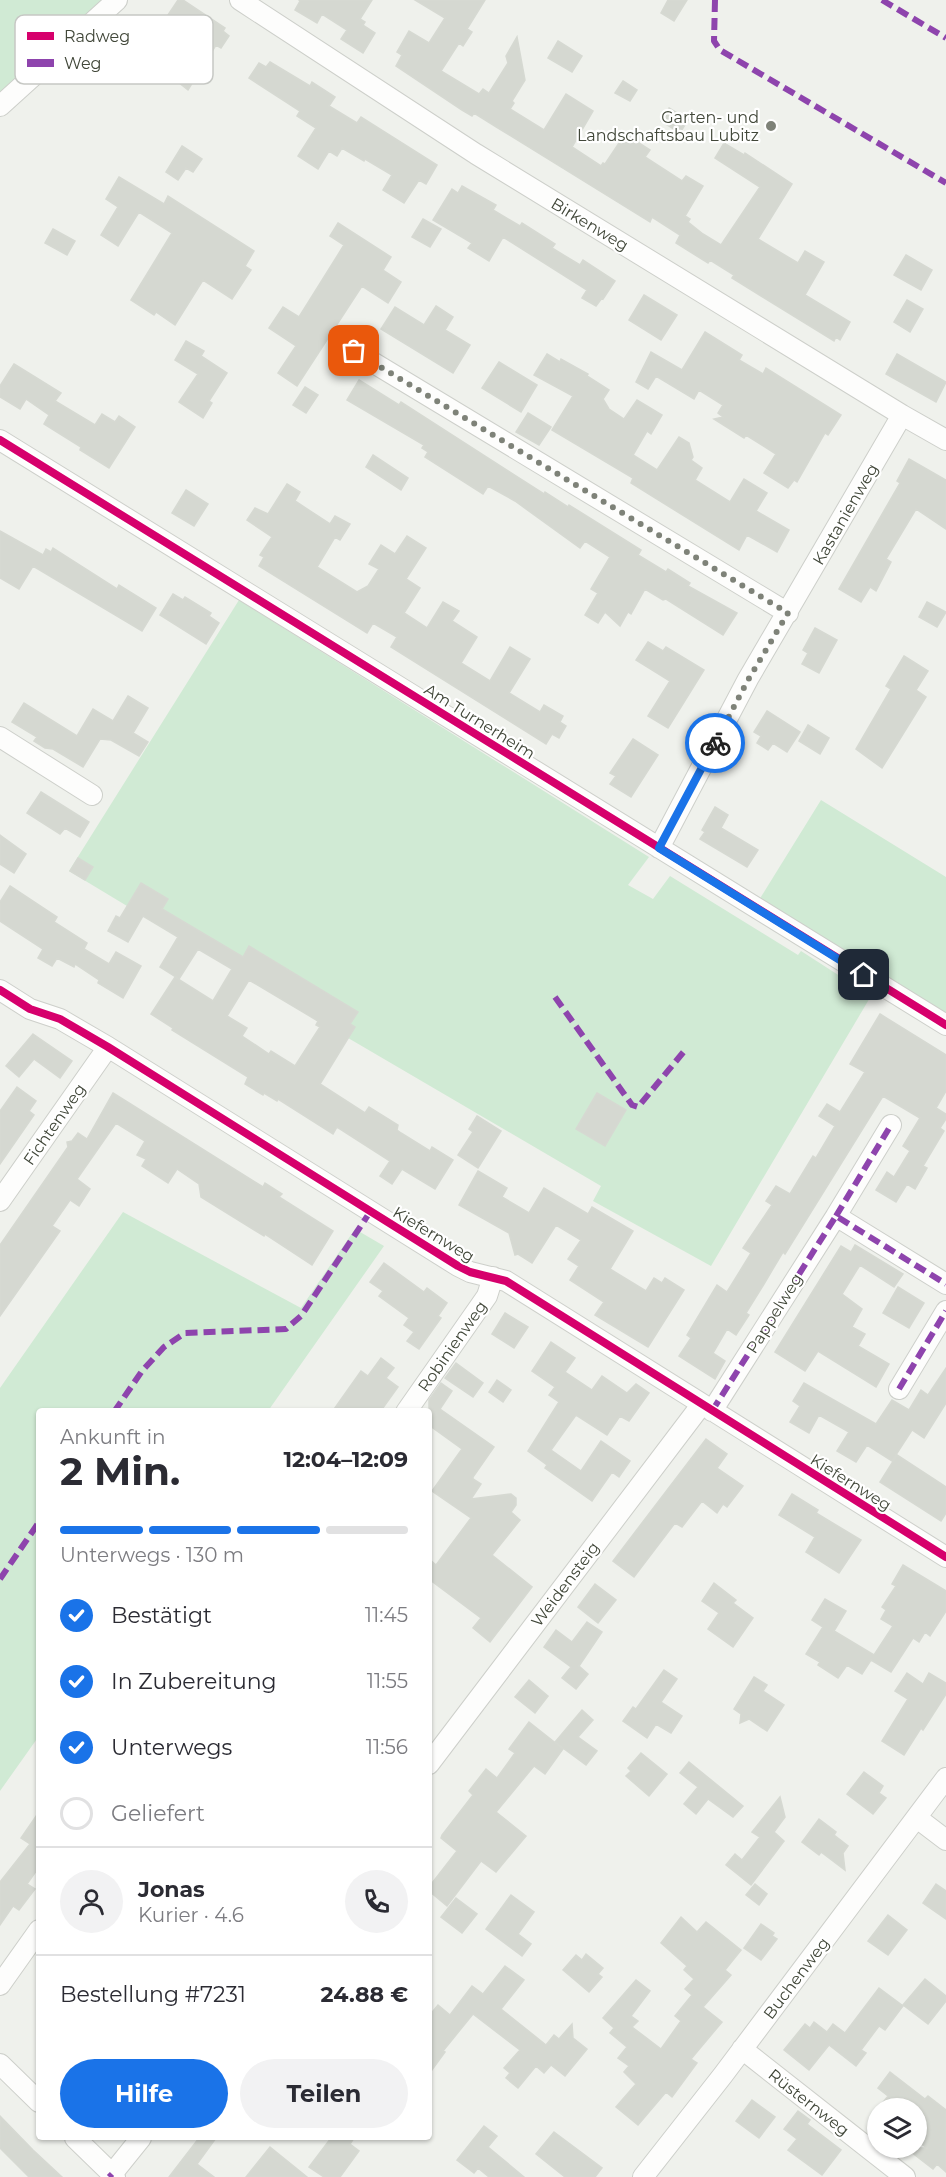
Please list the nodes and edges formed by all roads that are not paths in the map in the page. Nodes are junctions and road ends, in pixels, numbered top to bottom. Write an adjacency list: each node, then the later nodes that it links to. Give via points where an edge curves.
1 (117, 0): 3 (street)
2 (240, 0): 7 (street, Birkenweg, via 476,154)
3 (100, 15)
4 (24, 84): 5 (street)
5 (0, 106)
6 (354, 351): 10 (street)
7 (902, 415): 9 (street, Birkenweg); 10 (street, Kastanienweg)
8 (0, 440): 13 (street, Am Turnerheim)
9 (946, 440)
10 (788, 613): 13 (street, Kastanienweg)
11 (0, 737): 12 (street)
12 (92, 795)
13 (659, 848): 15 (street, Am Turnerheim)
14 (0, 990): 16 (street, Kiefernweg)
15 (946, 1025)
16 (108, 1047): 18 (street, Fichtenweg); 20 (street, Kiefernweg, via 458,1266)
17 (891, 1125): 19 (street, Pappelweg)
18 (0, 1201)
19 (836, 1216): 21 (street); 24 (street, Pappelweg)
20 (493, 1277): 24 (street, Kiefernweg, via 506,1281); 25 (street, Robinienweg, via 487,1296)
21 (946, 1284)
22 (946, 1311): 23 (street)
23 (899, 1389)
24 (707, 1407): 26 (street, Kiefernweg); 27 (street, Weidensteig)
25 (409, 1408)
26 (946, 1557)
27 (432, 1760)
28 (946, 1778): 29 (street, Buchenweg)
29 (917, 1818): 30 (street); 33 (street, Buchenweg)
30 (946, 1840)
31 (36, 1934): 32 (street)
32 (0, 1985)
33 (742, 2049): 39 (street, Buchenweg); 40 (street, Rüsternweg)
34 (0, 2064): 35 (street)
35 (36, 2099)
36 (77, 2140): 38 (street)
37 (140, 2140): 38 (street)
38 (114, 2175)
39 (643, 2177)
40 (905, 2177)

